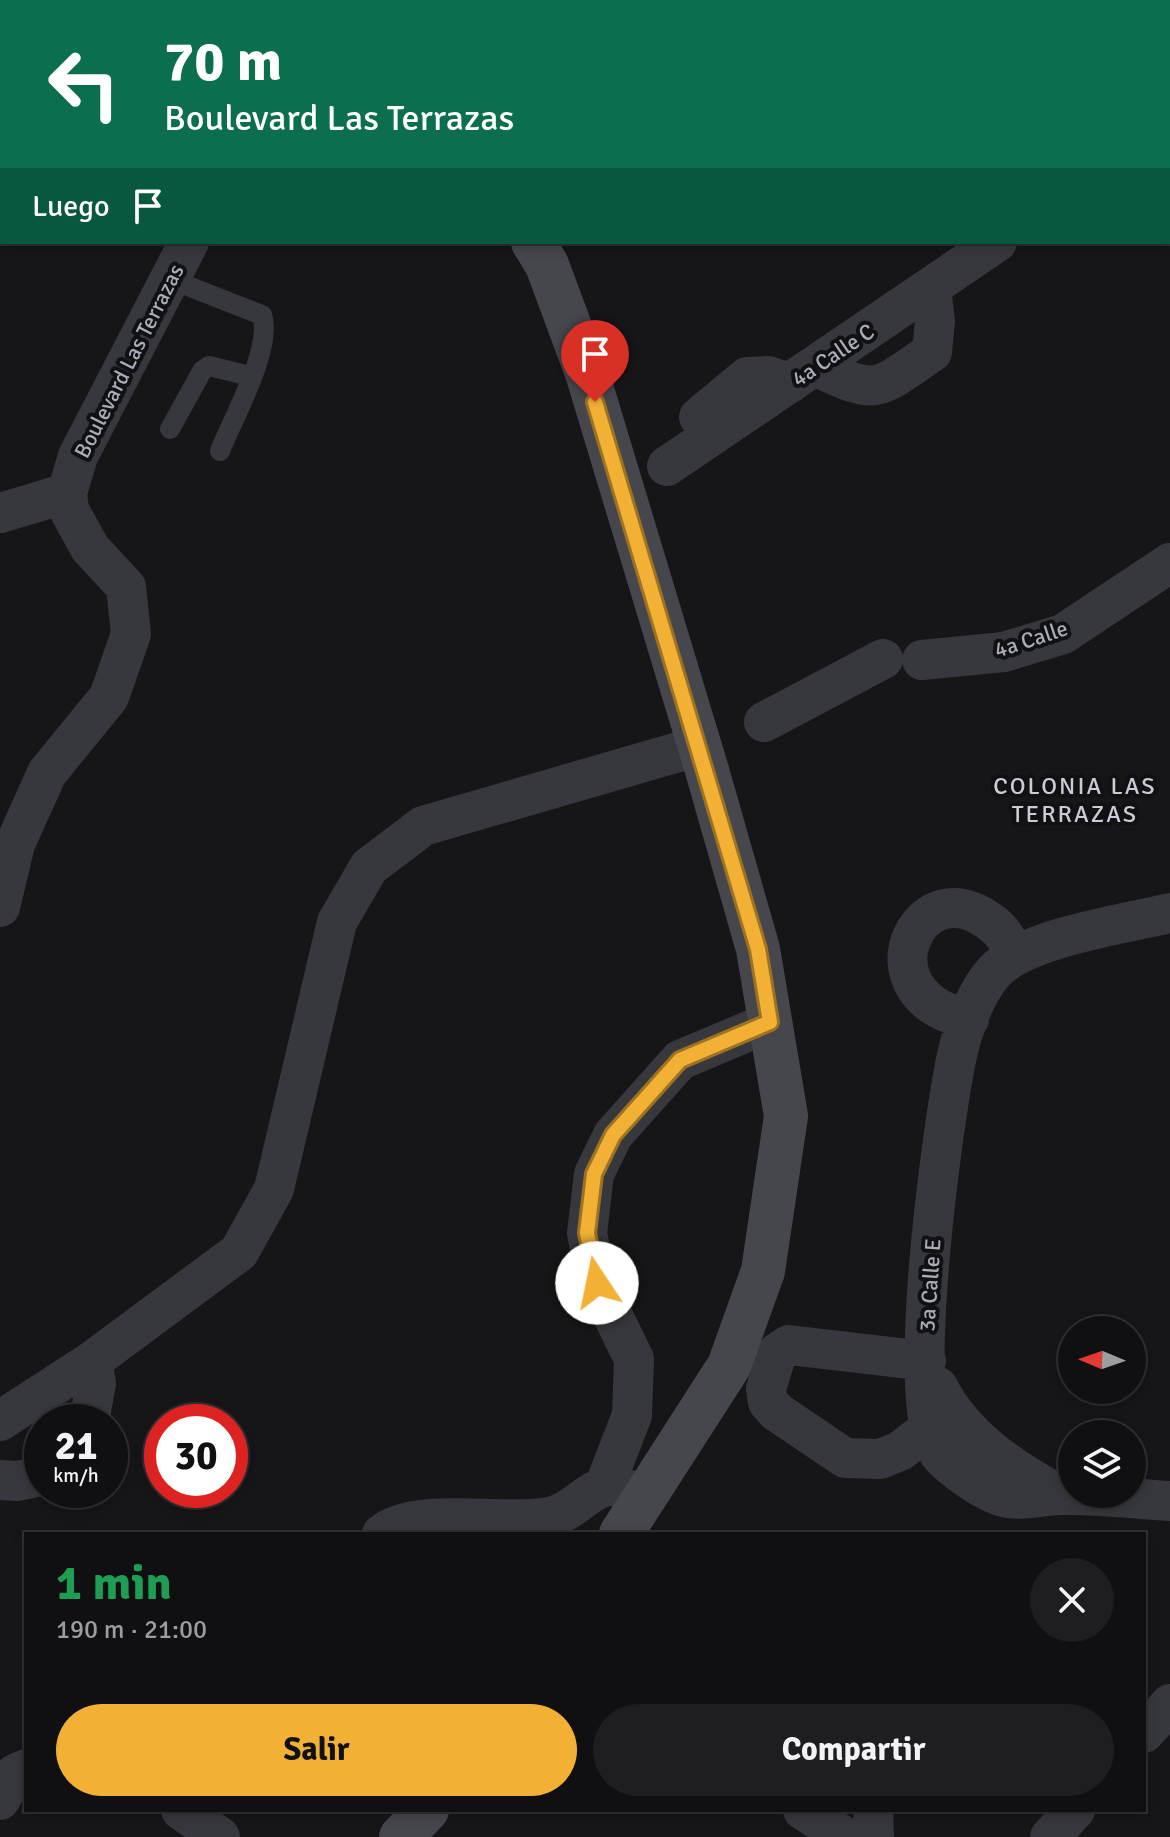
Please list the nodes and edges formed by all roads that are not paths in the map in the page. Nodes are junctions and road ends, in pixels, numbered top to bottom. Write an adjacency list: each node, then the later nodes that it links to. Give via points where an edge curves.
1 (188, 244): 4 (street, Boulevard Las Terrazas)
2 (534, 244): 15 (main road, via 587,373)
3 (994, 244): 5 (street, 4a Calle C)
4 (170, 279): 7 (lane, via 262,315 263,345); 11 (street, Boulevard Las Terrazas, via 78,456)
5 (931, 289): 6 (street, 4a Calle C); 6 (street, via 932,352 881,386)
6 (803, 375): 10 (street, 4a Calle C)
7 (250, 376): 8 (lane, via 209,366); 9 (lane)
8 (170, 429)
9 (220, 451)
10 (667, 466)
11 (67, 493): 12 (street); 16 (street, via 69,510 90,548 126,587 131,634 109,697 47,773 15,844)
12 (0, 513)
13 (1170, 563): 14 (street, 4a Calle, via 1063,634 1004,652 922,660 908,678 886,671 883,659)
14 (764, 722)
15 (699, 746): 20 (main road, via 758,949); 21 (street, via 423,826 369,867 337,922 274,1189 239,1252)
16 (0, 907)
17 (1170, 913): 18 (street)
18 (1011, 956): 19 (street, 3a Calle E, via 993,973); 19 (street, via 1010,942 997,927 965,909 942,910 912,933 907,948 910,970 922,998 942,1014)
19 (969, 1019): 22 (street, 3a Calle E, via 957,1059 926,1285)
20 (770, 1022): 29 (main road, via 786,1116 763,1271 729,1366); 29 (street, via 680,1060 613,1135 594,1174 587,1233 597,1283 634,1359)
21 (92, 1361): 23 (street); 25 (street)
22 (926, 1361): 24 (street, 3a Calle E); 24 (street, via 789,1345 777,1353 766,1389 768,1402 845,1458 880,1459 900,1451)
23 (92, 1404)
24 (941, 1420): 28 (street, 3a Calle E, via 1060,1495)
25 (0, 1421)
26 (0, 1480): 27 (street)
27 (24, 1480)
28 (1170, 1501)
29 (623, 1506): 30 (street, via 555,1516 413,1521)
30 (387, 1532)
31 (1170, 1704): 32 (street)
32 (1146, 1731)
33 (24, 1770): 34 (street, via 15,1774)
34 (0, 1800)
35 (184, 1812): 40 (street)
36 (425, 1812): 41 (main road)
37 (806, 1812): 42 (street)
38 (873, 1812): 43 (street)
39 (1073, 1812): 44 (street)
40 (220, 1837)
41 (401, 1837)
42 (845, 1837)
43 (874, 1837)
44 (1050, 1837)

